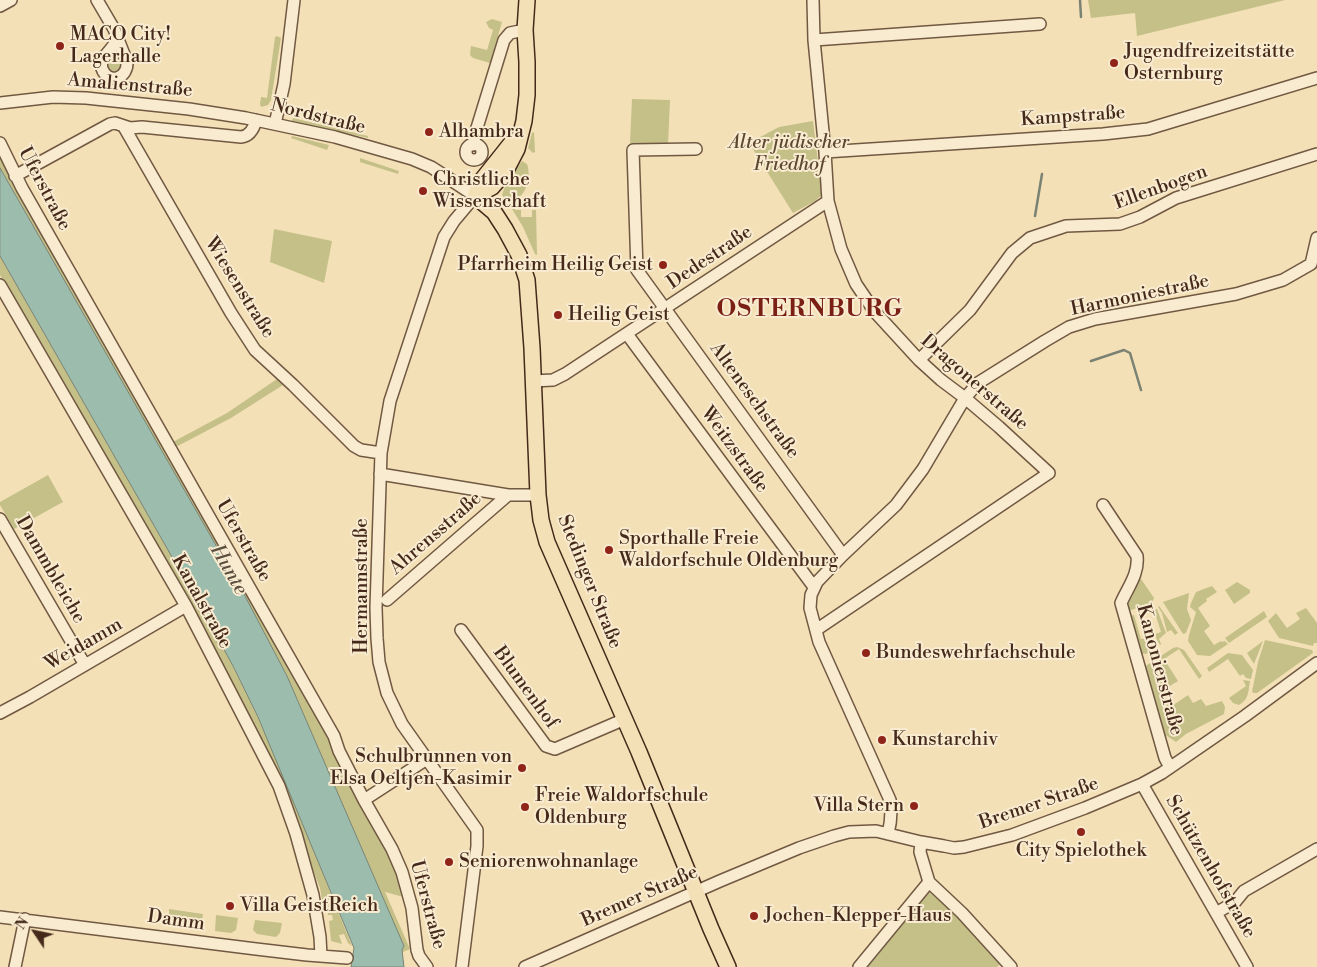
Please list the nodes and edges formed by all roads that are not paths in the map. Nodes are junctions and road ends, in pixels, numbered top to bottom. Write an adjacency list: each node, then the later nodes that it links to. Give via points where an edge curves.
1 (11, 0): 6 (street)
2 (97, 0): 9 (street)
3 (294, 0): 14 (street, via 284,84)
4 (526, 0): 8 (main road)
5 (812, 0): 10 (street, Dragonerstraße)
6 (0, 6)
7 (1040, 24): 10 (street)
8 (525, 30): 17 (street, via 510,33 504,40); 22 (main road, via 527,95 522,128 482,180)
9 (117, 39)
10 (814, 40): 19 (street, Dragonerstraße)
11 (1317, 78): 19 (street, Kampstraße, via 1148,129)
12 (0, 103): 13 (street, Amalienstraße, via 86,98)
13 (256, 120): 14 (street, Nordstraße); 15 (street, Nordstraße, via 250,133 241,137)
14 (275, 124): 22 (street, Nordstraße, via 335,137 412,160 430,167)
15 (124, 127): 21 (street, Nordstraße, via 110,124); 31 (street, Wiesenstraße, via 255,350 354,446)
16 (0, 143): 21 (street, Uferstraße)
17 (474, 145)
18 (696, 149): 26 (street, Alteneschstraße, via 633,150 638,270)
19 (825, 152): 23 (street, Dragonerstraße)
20 (1317, 154): 28 (street, Ellenbogen, via 1176,198 1120,224 1066,226 1030,238 1012,252 970,310)
21 (15, 176): 50 (street, Uferstraße, via 334,736)
22 (475, 196): 29 (main road, Stedinger Straße, via 501,222 524,268 529,297); 31 (street, Hermannstraße, via 444,236 390,401)
23 (828, 201): 26 (street, Dedestraße); 28 (street, Dragonerstraße, via 841,249 856,284 875,312)
24 (1317, 238): 30 (street, Harmoniestraße, via 1311,264 1284,280 1236,294 1095,319 1069,327 978,383)
25 (0, 285): 40 (street, Kanalstraße)
26 (665, 308): 27 (street, Dedestraße); 37 (street, Alteneschstraße)
27 (627, 334): 29 (street, Dedestraße, via 556,379); 38 (street, Weitzstraße)
28 (919, 360): 30 (street, Dragonerstraße)
29 (533, 381): 34 (main road, Stedinger Straße)
30 (965, 398): 37 (street, Harmoniestraße, via 923,469 896,504); 42 (street, Dragonerstraße, via 1049,472)
31 (381, 453): 32 (street, Hermannstraße)
32 (380, 474): 33 (street); 47 (street, Hermannstraße, via 376,608 379,662 402,724)
33 (508, 495): 34 (street); 39 (street, Ahrensstraße)
34 (538, 495): 46 (main road, Stedinger Straße, via 547,542)
35 (1103, 506): 48 (street, Kanonierstraße, via 1137,556 1136,574 1121,603)
36 (0, 518): 44 (street, Dammbleiche)
37 (843, 555): 38 (street, Harmoniestraße)
38 (814, 587): 42 (street, via 810,608)
39 (388, 600)
40 (186, 606): 44 (street, Weidamm); 59 (street, Kanalstraße, via 279,786 313,895)
41 (461, 630): 46 (street, Blumenhof, via 546,746 555,749)
42 (816, 630): 51 (street, via 890,800 892,811)
43 (1317, 663): 48 (street, Bremer Straße)
44 (86, 665): 45 (street, Weidamm)
45 (0, 713)
46 (625, 719): 55 (main road, Stedinger Straße)
47 (427, 759): 50 (street); 64 (street, Hermannstraße, via 477,830)
48 (1170, 767): 49 (street, Bremer Straße)
49 (1142, 784): 52 (street, Bremer Straße, via 995,840 954,848); 56 (street, Schützenhofstraße)
50 (364, 800): 63 (street, Uferstraße, via 402,872 410,897 417,950)
51 (888, 834): 52 (street, Bremer Straße); 55 (street, Bremer Straße, via 862,831 834,836)
52 (921, 842): 54 (street, via 920,852)
53 (1317, 849): 56 (street, via 1244,891 1235,902)
54 (929, 882): 67 (street); 68 (street)
55 (696, 892): 65 (street, Bremer Straße); 66 (main road, Stedinger Straße)
56 (1216, 913): 69 (street, Schützenhofstraße)
57 (0, 916): 58 (street, Damm)
58 (25, 919): 59 (street, Damm); 61 (street)
59 (321, 956): 60 (street, Damm); 62 (street)
60 (346, 958)
61 (15, 967)
62 (330, 967)
63 (427, 967)
64 (462, 967)
65 (525, 967)
66 (728, 967)
67 (859, 967)
68 (1011, 967)
69 (1247, 967)

